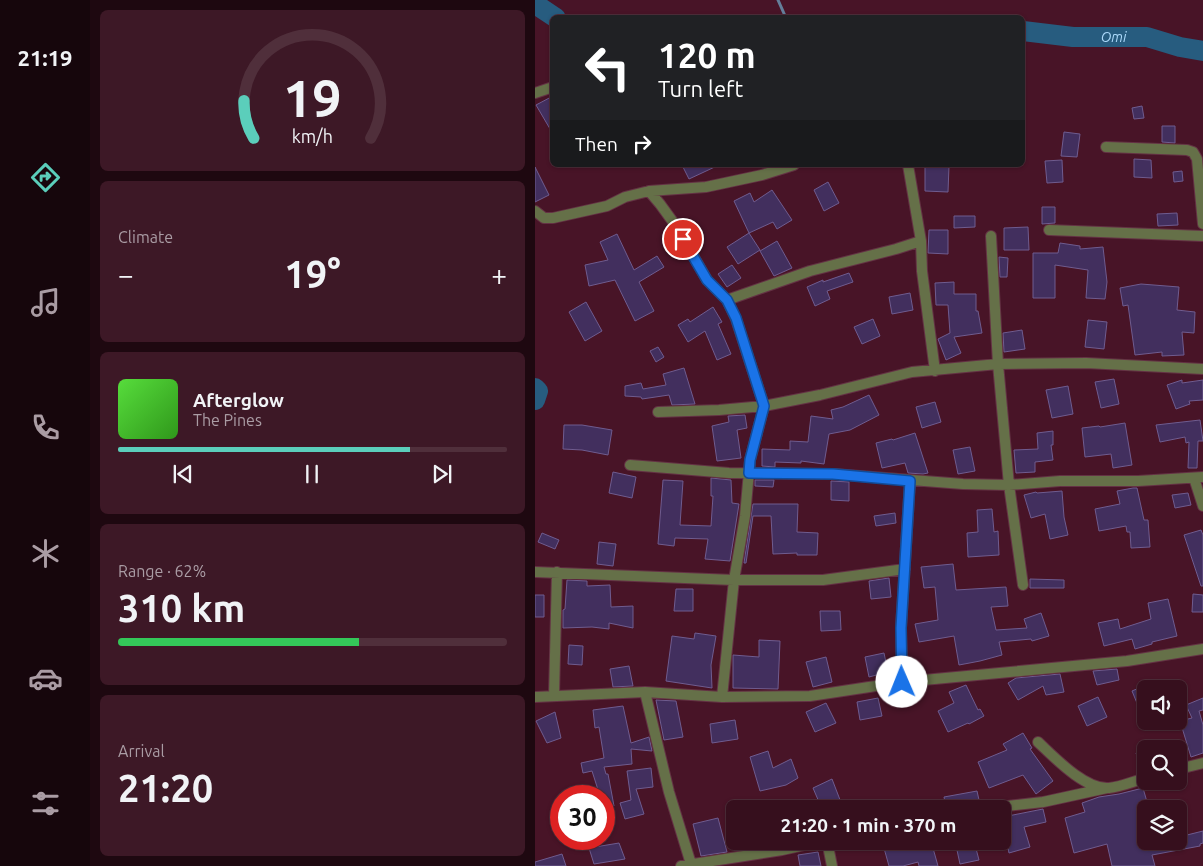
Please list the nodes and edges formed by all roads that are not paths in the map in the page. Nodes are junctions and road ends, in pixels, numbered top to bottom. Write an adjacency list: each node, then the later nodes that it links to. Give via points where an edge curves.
1 (550, 88): 2 (street)
2 (535, 93)
3 (1106, 147): 8 (street, via 1193,152 1197,158)
4 (788, 167): 6 (street, via 705,187)
5 (908, 167): 12 (street)
6 (649, 191): 7 (street, via 607,206 553,218 544,218); 13 (street, via 676,226 707,280)
7 (535, 211)
8 (1203, 224)
9 (1049, 230): 11 (street)
10 (991, 236): 14 (street)
11 (1203, 236)
12 (921, 241): 13 (street, via 810,271); 16 (street)
13 (727, 300): 17 (street, via 736,318)
14 (998, 364): 15 (street, via 1087,363); 16 (street); 23 (street)
15 (1203, 369)
16 (935, 371): 17 (street, via 912,372)
17 (764, 406): 18 (street); 20 (street)
18 (658, 412)
19 (630, 465): 20 (street)
20 (749, 473): 22 (street, via 833,474); 28 (street)
21 (1199, 477): 23 (street); 24 (street)
22 (910, 481): 23 (street); 25 (street)
23 (1009, 485): 29 (street)
24 (1203, 506)
25 (905, 569): 28 (street, via 823,580); 31 (street)
26 (535, 572): 27 (street)
27 (557, 572): 28 (street); 33 (street)
28 (734, 580): 35 (street)
29 (1023, 585)
30 (1203, 650): 31 (street, via 1127,661)
31 (902, 682): 35 (street, via 810,696)
32 (645, 692): 33 (street); 35 (street); 44 (street)
33 (554, 696): 34 (street)
34 (535, 697)
35 (723, 697)
36 (1038, 742): 40 (street, via 1065,767 1089,783)
37 (1203, 763): 38 (street)
38 (1187, 767)
39 (1137, 780): 40 (street)
40 (1107, 788): 41 (street)
41 (1011, 806)
42 (782, 850): 44 (street)
43 (829, 850): 45 (street)
44 (686, 865)
45 (832, 866)

